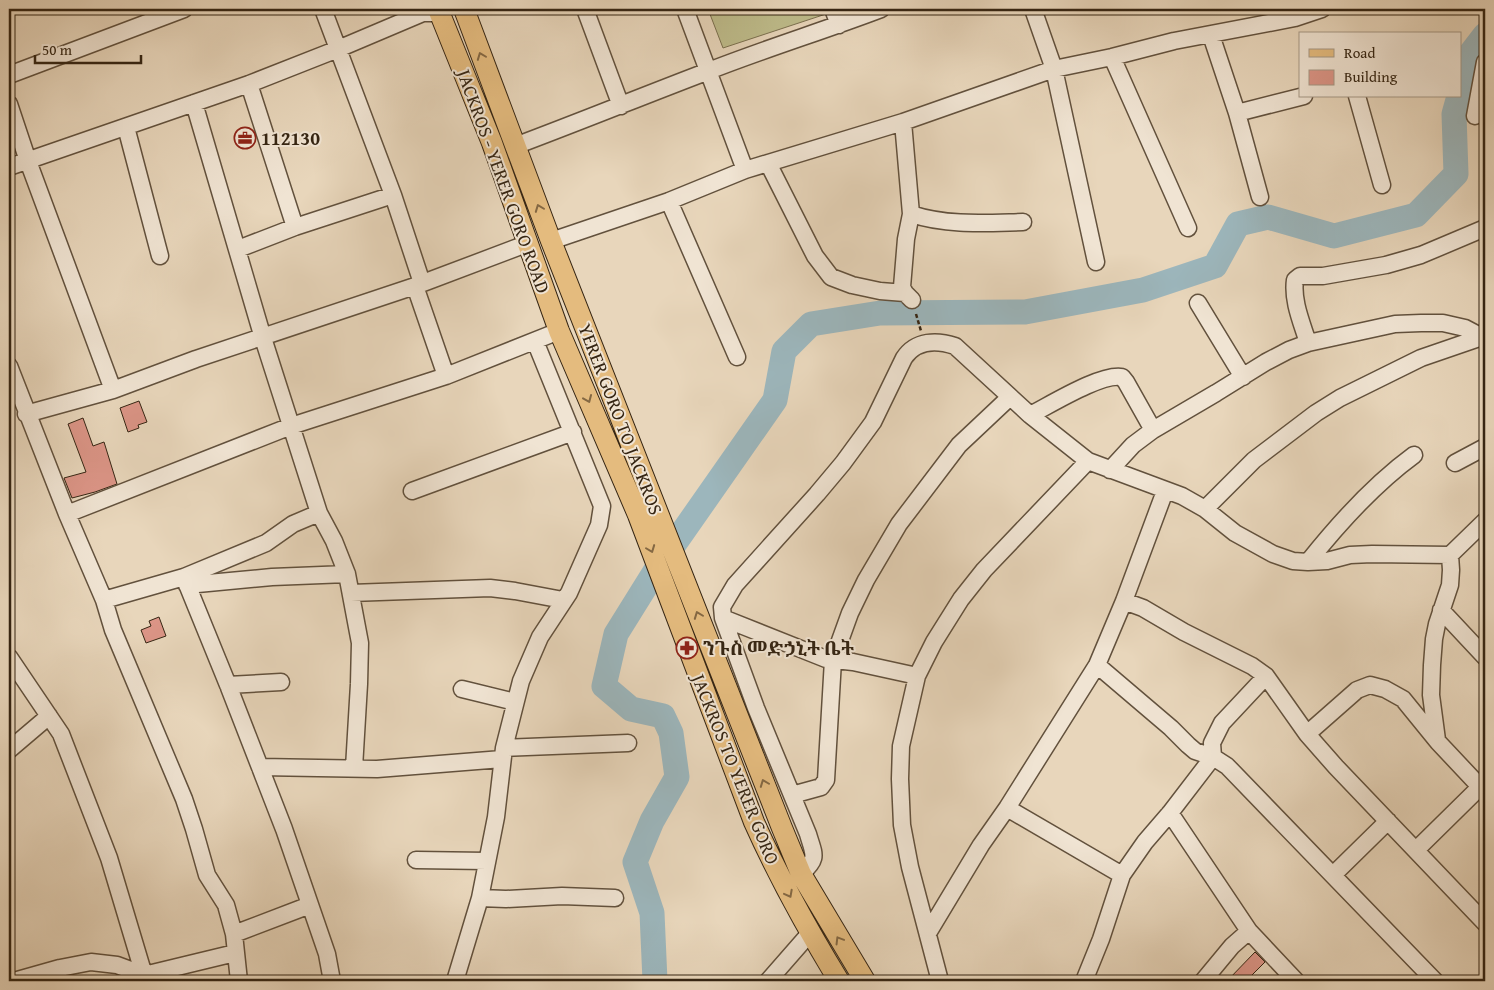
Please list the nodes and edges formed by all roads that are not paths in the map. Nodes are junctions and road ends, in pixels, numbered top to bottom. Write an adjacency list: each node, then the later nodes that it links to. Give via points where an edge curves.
1 (184, 9): 19 (street)
2 (323, 9): 14 (street)
3 (585, 9): 25 (street)
4 (685, 9): 18 (street)
5 (833, 9): 12 (street)
6 (881, 9): 12 (street)
7 (1033, 9): 17 (street)
8 (1322, 9): 11 (street)
9 (468, 10): 30 (main road, YERER GORO TO JACKROS, one-way to 9)
10 (439, 11): 14 (street, via 423,13); 45 (main road, JACKROS - YERER GORO ROAD)
11 (1294, 14): 13 (street)
12 (839, 25): 18 (street)
13 (1211, 35): 15 (street); 26 (street)
14 (338, 49): 20 (street); 36 (street)
15 (1112, 57): 17 (street); 42 (street)
16 (1485, 62): 27 (street)
17 (1054, 69): 28 (street); 48 (street)
18 (708, 71): 25 (street); 34 (street)
19 (9, 74)
20 (249, 84): 23 (street); 41 (street)
21 (1299, 97): 26 (street)
22 (1359, 98): 35 (street)
23 (194, 103): 29 (street); 46 (street)
24 (9, 104): 31 (street)
25 (621, 106): 30 (street)
26 (1237, 113): 37 (street)
27 (1475, 116)
28 (903, 122): 32 (street); 39 (street)
29 (126, 128): 31 (street); 47 (street)
30 (515, 146): 44 (main road, YERER GORO TO JACKROS, one-way to 30)
31 (28, 161): 33 (street); 61 (street)
32 (768, 162): 34 (street); 39 (street, via 815,256 831,277 909,297 902,287)
33 (9, 167)
34 (745, 170): 38 (street)
35 (1382, 185)
36 (393, 195): 41 (street); 49 (street)
37 (1260, 197)
38 (669, 201): 44 (street); 57 (street)
39 (911, 214): 40 (street, via 954,223)
40 (1023, 222)
41 (295, 227): 46 (street)
42 (1188, 228)
43 (1485, 228): 55 (street, via 1420,255 1386,265 1324,276 1300,276 1294,287)
44 (551, 241): 116 (main road, YERER GORO TO JACKROS, one-way to 44)
45 (529, 243): 49 (street); 51 (main road, JACKROS - YERER GORO ROAD)
46 (238, 249): 53 (street)
47 (160, 256)
48 (1096, 262)
49 (418, 285): 53 (street); 59 (street)
50 (1198, 302): 60 (street)
51 (558, 331): 54 (street); 56 (main road, JACKROS - YERER GORO ROAD)
52 (1484, 336): 55 (street, via 1443,323 1395,324); 75 (street, via 1421,358 1316,413 1254,460)
53 (263, 338): 61 (street); 65 (street)
54 (535, 341): 59 (street); 67 (street)
55 (1308, 343): 60 (street, via 1266,362)
56 (568, 354): 123 (main road, JACKROS TO YERER GORO, one-way to 123, via 638,515 754,822)
57 (737, 358)
58 (9, 366): 63 (street)
59 (446, 376): 65 (street)
60 (1243, 377): 66 (street)
61 (113, 390): 63 (street)
62 (1010, 397): 64 (street); 88 (street, via 955,346 941,342 917,345 909,350 873,422 817,494 735,586 722,607); 91 (street, via 959,445 899,524 866,580)
63 (26, 414): 77 (street)
64 (1030, 415): 66 (street, via 1102,379 1116,376 1126,382); 70 (street)
65 (291, 426): 76 (street); 77 (street)
66 (1153, 430): 72 (street, via 1133,445)
67 (573, 432): 74 (street); 85 (street, via 602,506 599,526)
68 (1485, 447): 71 (street)
69 (1414, 455): 80 (street, via 1392,471 1334,529)
70 (1088, 461): 72 (street); 93 (street, via 961,599)
71 (1455, 463)
72 (1110, 470): 73 (street)
73 (1165, 490): 75 (street); 86 (street)
74 (412, 491)
75 (1205, 509): 80 (street, via 1235,533 1266,550 1292,561)
76 (319, 513): 81 (street); 82 (street, via 293,524 266,543)
77 (67, 514): 84 (street)
78 (1485, 521): 79 (street)
79 (1450, 556): 80 (street, via 1372,554); 87 (street, via 1450,584)
80 (1308, 562)
81 (347, 574): 82 (street); 83 (street)
82 (185, 581): 84 (street); 96 (street)
83 (351, 593): 85 (street, via 490,588); 107 (street, via 360,643)
84 (104, 600): 126 (street, via 113,630 184,799 207,875 226,905)
85 (563, 600): 98 (street, via 540,637)
86 (1124, 601): 92 (street); 94 (street, via 1143,608)
87 (1441, 610): 89 (street); 101 (street, via 1431,672 1432,712)
88 (723, 618): 91 (street); 109 (street)
89 (1485, 656)
90 (9, 657): 99 (street)
91 (833, 660): 93 (street); 109 (street, via 826,780 821,787)
92 (1097, 664): 105 (street, via 1188,746); 110 (street)
93 (916, 676): 125 (street, via 901,746 902,825)
94 (1266, 676): 100 (street); 105 (street, via 1222,723 1212,743)
95 (282, 682): 96 (street)
96 (228, 684): 106 (street)
97 (462, 690): 98 (street)
98 (515, 702): 104 (street)
99 (49, 716): 103 (street); 128 (street, via 61,734 103,840)
100 (1307, 734): 101 (street, via 1357,690 1370,685 1386,688 1403,699); 112 (street)
101 (1438, 742): 108 (street)
102 (628, 743): 104 (street)
103 (9, 750)
104 (503, 753): 107 (street, via 376,769); 115 (street)
105 (1213, 757): 111 (street); 118 (street, via 1227,766)
106 (260, 767): 107 (street); 121 (street)
107 (354, 768)
108 (1483, 790): 113 (street)
109 (792, 795): 116 (street, via 814,854 812,864)
110 (1007, 808): 117 (street); 125 (street)
111 (1170, 812): 117 (street); 124 (street)
112 (1388, 821): 113 (street); 118 (street)
113 (1416, 850): 122 (street)
114 (416, 860): 115 (street)
115 (487, 861): 119 (street)
116 (801, 874): 135 (main road, one-way to 116)
117 (1122, 875): 137 (street)
118 (1333, 875): 140 (street)
119 (480, 898): 120 (street); 132 (street)
120 (615, 898)
121 (310, 905): 126 (street); 131 (street, via 327,954)
122 (1485, 923)
123 (806, 926): 133 (street); 134 (main road, JACKROS TO YERER GORO)
124 (1249, 931): 138 (street); 139 (street)
125 (928, 933): 136 (street)
126 (234, 934): 127 (street)
127 (235, 953): 128 (street); 130 (street)
128 (144, 975): 129 (street, via 117,965 91,962)
129 (14, 981)
130 (240, 981)
131 (332, 981)
132 (455, 981)
133 (768, 981)
134 (839, 981)
135 (864, 981)
136 (940, 981)
137 (1084, 981)
138 (1203, 981)
139 (1296, 981)
140 (1435, 981)

